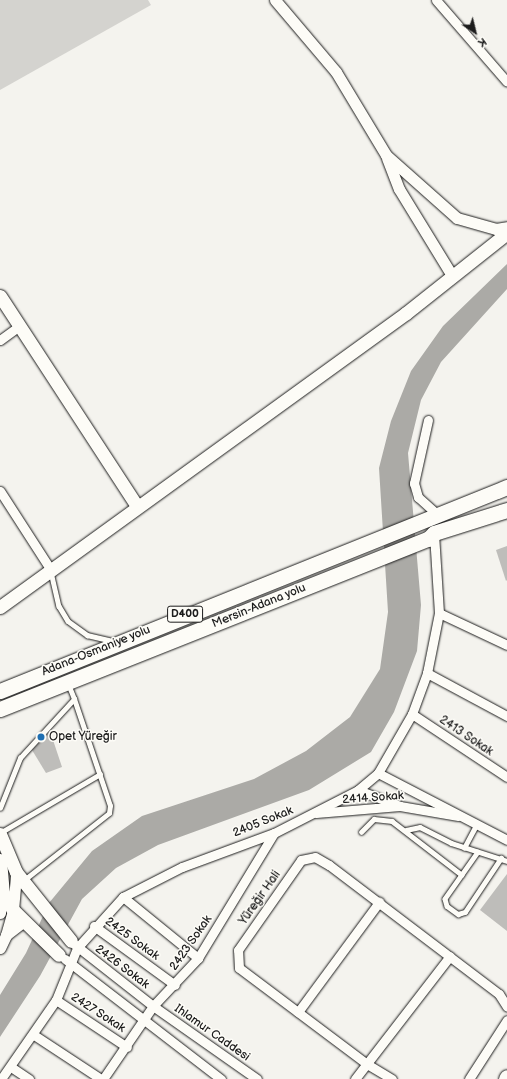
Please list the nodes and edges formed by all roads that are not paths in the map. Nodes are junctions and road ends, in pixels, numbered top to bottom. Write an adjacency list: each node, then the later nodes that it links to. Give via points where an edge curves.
1 (275, 0): 4 (street, via 336,72)
2 (436, 0): 3 (street)
3 (507, 82)
4 (386, 155): 5 (street, via 457,218 496,229); 7 (street, via 399,189)
5 (507, 226)
6 (507, 234): 7 (main road)
7 (453, 277): 14 (main road)
8 (0, 296): 9 (main road)
9 (19, 326): 10 (street); 14 (main road)
10 (0, 340)
11 (428, 420): 16 (street, via 414,483 418,497)
12 (507, 487): 16 (highway, D400)
13 (0, 491): 18 (street)
14 (137, 506): 18 (main road)
15 (504, 512): 17 (highway, D400)
16 (436, 513): 21 (highway, Adana-Osmaniye yolu / D400)
17 (431, 536): 20 (street, 2405 Sokak); 24 (highway, Mersin-Adana yolu / D400)
18 (51, 570): 19 (main road); 21 (lane, via 60,606 68,621 87,635)
19 (0, 607)
20 (439, 613): 22 (street); 23 (street, 2405 Sokak)
21 (117, 642): 25 (highway, Adana-Osmaniye yolu / D400)
22 (507, 646)
23 (427, 673): 28 (street, 2405 Sokak); 29 (street)
24 (68, 682): 26 (lane); 27 (highway, Mersin-Adana yolu / D400)
25 (2, 689)
26 (74, 700): 31 (lane); 35 (lane, via 20,758)
27 (0, 709)
28 (412, 714): 30 (street, 2405 Sokak); 32 (street, 2413 Sokak)
29 (507, 716)
30 (378, 773): 33 (street, 2405 Sokak); 37 (street, 2414 Sokak)
31 (100, 774): 42 (lane); 51 (lane, via 110,806 109,814)
32 (507, 777)
33 (358, 790): 34 (street); 36 (street, 2405 Sokak)
34 (400, 806): 36 (street, 2414 Sokak); 37 (street, 2414 Sokak)
35 (0, 808)
36 (313, 814): 41 (street, 2405 Sokak)
37 (458, 816): 38 (street, 2414 Sokak)
38 (476, 825): 43 (street, 2414 Sokak); 44 (lane)
39 (406, 830): 40 (lane, via 379,819 369,822); 44 (lane, via 420,827); 49 (lane)
40 (361, 832)
41 (274, 833): 53 (street, 2405 Sokak, via 182,866); 63 (street, 2423 Sokak)
42 (0, 834): 51 (main road)
43 (507, 840)
44 (464, 848): 45 (lane)
45 (478, 852): 46 (lane); 49 (lane)
46 (501, 858): 48 (lane); 49 (lane, via 460,914 445,902)
47 (0, 860): 50 (main road)
48 (507, 861)
49 (462, 875)
50 (4, 877): 51 (main road); 52 (main road)
51 (20, 877): 55 (street); 60 (main road)
52 (3, 893): 55 (main road); 56 (street)
53 (123, 897): 58 (street, 2405 Sokak); 63 (street)
54 (379, 902): 62 (street, Yüreğir Hali); 69 (street); 69 (street, Yüreğir Hali, via 315,857 301,860 238,950 236,960 239,968)
55 (13, 910): 57 (main road); 59 (street)
56 (0, 913)
57 (27, 923): 59 (street); 64 (main road)
58 (94, 926): 60 (street, 2405 Sokak); 65 (street, 2425 Sokak)
59 (6, 935): 61 (street)
60 (74, 944): 64 (street, 2405 Sokak); 67 (street, 2426 Sokak)
61 (0, 948)
62 (450, 956): 68 (street, Yüreğir Hali, via 499,994); 74 (street)
63 (198, 958): 65 (street, 2423 Sokak)
64 (64, 959): 66 (street, 2405 Sokak); 71 (street)
65 (175, 985): 67 (street, 2423 Sokak)
66 (56, 1000): 72 (street, 2405 Sokak); 73 (street, 2427 Sokak)
67 (153, 1006): 71 (street, 2423 Sokak); 81 (street, Ihlamur Caddesi)
68 (507, 1007)
69 (298, 1012): 74 (street, Yüreğir Hali)
70 (507, 1020): 84 (street)
71 (146, 1021): 73 (street, 2423 Sokak); 80 (street)
72 (34, 1035): 75 (street, 2405 Sokak); 76 (street)
73 (127, 1047): 76 (street, 2423 Sokak)
74 (367, 1064): 82 (street); 83 (street, Yüreğir Hali)
75 (11, 1067): 77 (street, 2405 Sokak); 78 (street)
76 (105, 1077): 79 (street)
77 (1, 1079)
78 (29, 1079)
79 (118, 1079)
80 (221, 1079)
81 (258, 1079)
82 (355, 1079)
83 (392, 1079)
84 (469, 1079)

